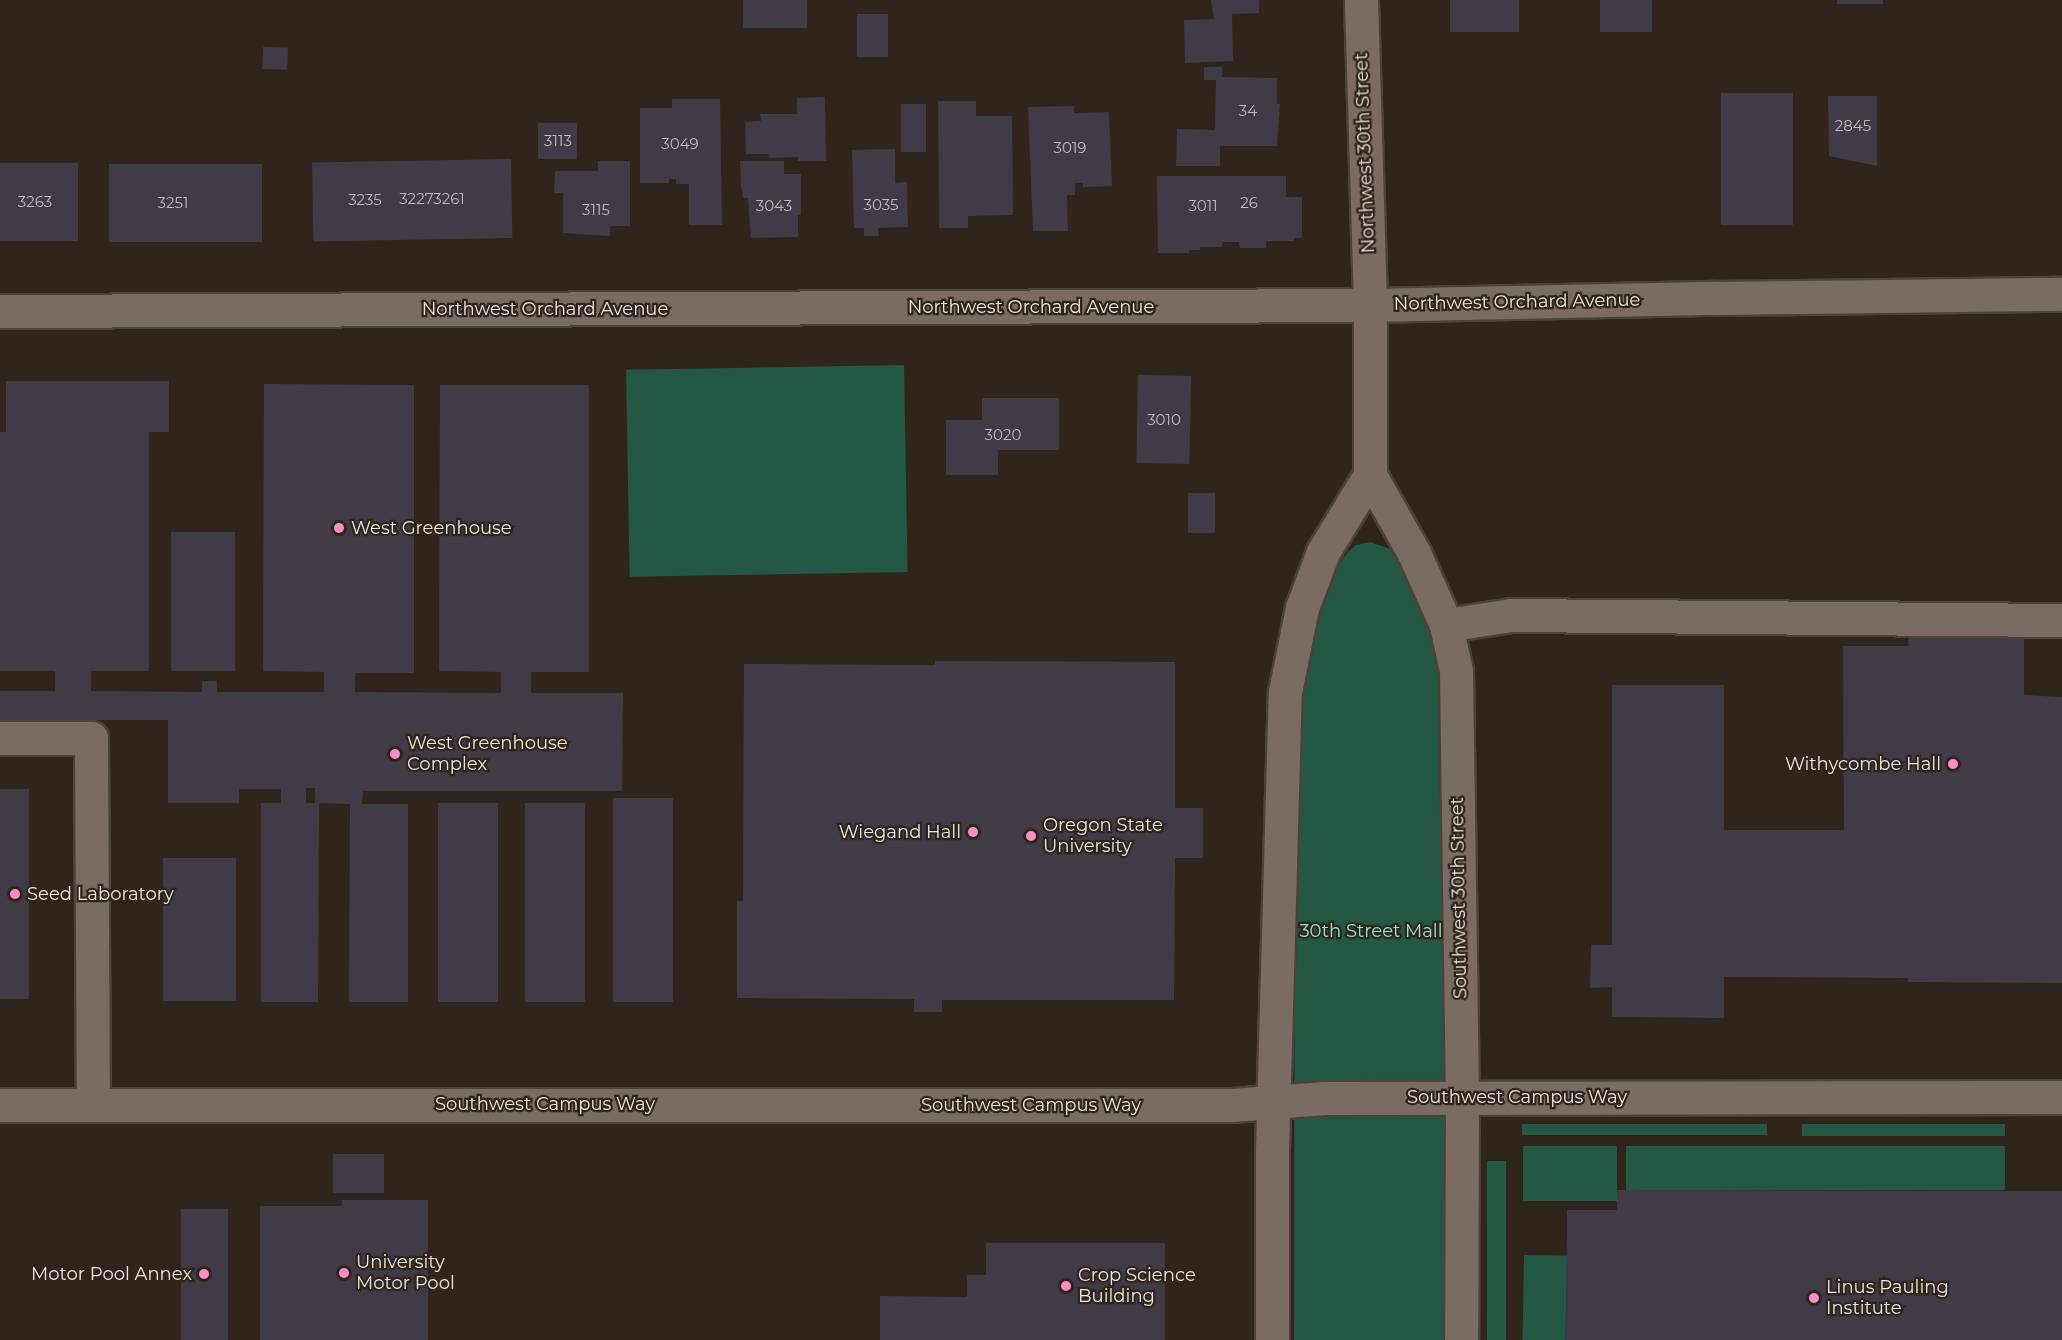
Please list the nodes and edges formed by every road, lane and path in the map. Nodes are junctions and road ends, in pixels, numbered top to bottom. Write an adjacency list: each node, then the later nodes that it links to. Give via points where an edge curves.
1 (1361, 0): 3 (street, Northwest 30th Street)
2 (2062, 294): 3 (street, Northwest Orchard Avenue)
3 (1370, 305): 4 (street, Northwest Orchard Avenue); 5 (street, Southwest 30th Street)
4 (0, 311)
5 (1370, 474): 7 (street, Southwest 30th Street, via 1414,553); 12 (street, via 1323,552 1302,608 1284,692)
6 (2062, 620): 7 (street, via 1511,615)
7 (1446, 625): 9 (street, Southwest 30th Street, via 1456,671)
8 (0, 738): 11 (street, via 91,738)
9 (1462, 1097): 10 (street, Southwest Campus Way); 12 (street, Southwest Campus Way, via 1325,1098); 15 (street, Southwest 30th Street)
10 (2062, 1097)
11 (93, 1104): 12 (street, Southwest Campus Way); 13 (street, Southwest Campus Way)
12 (1274, 1104): 14 (street)
13 (0, 1105)
14 (1272, 1340)
15 (1461, 1340)

